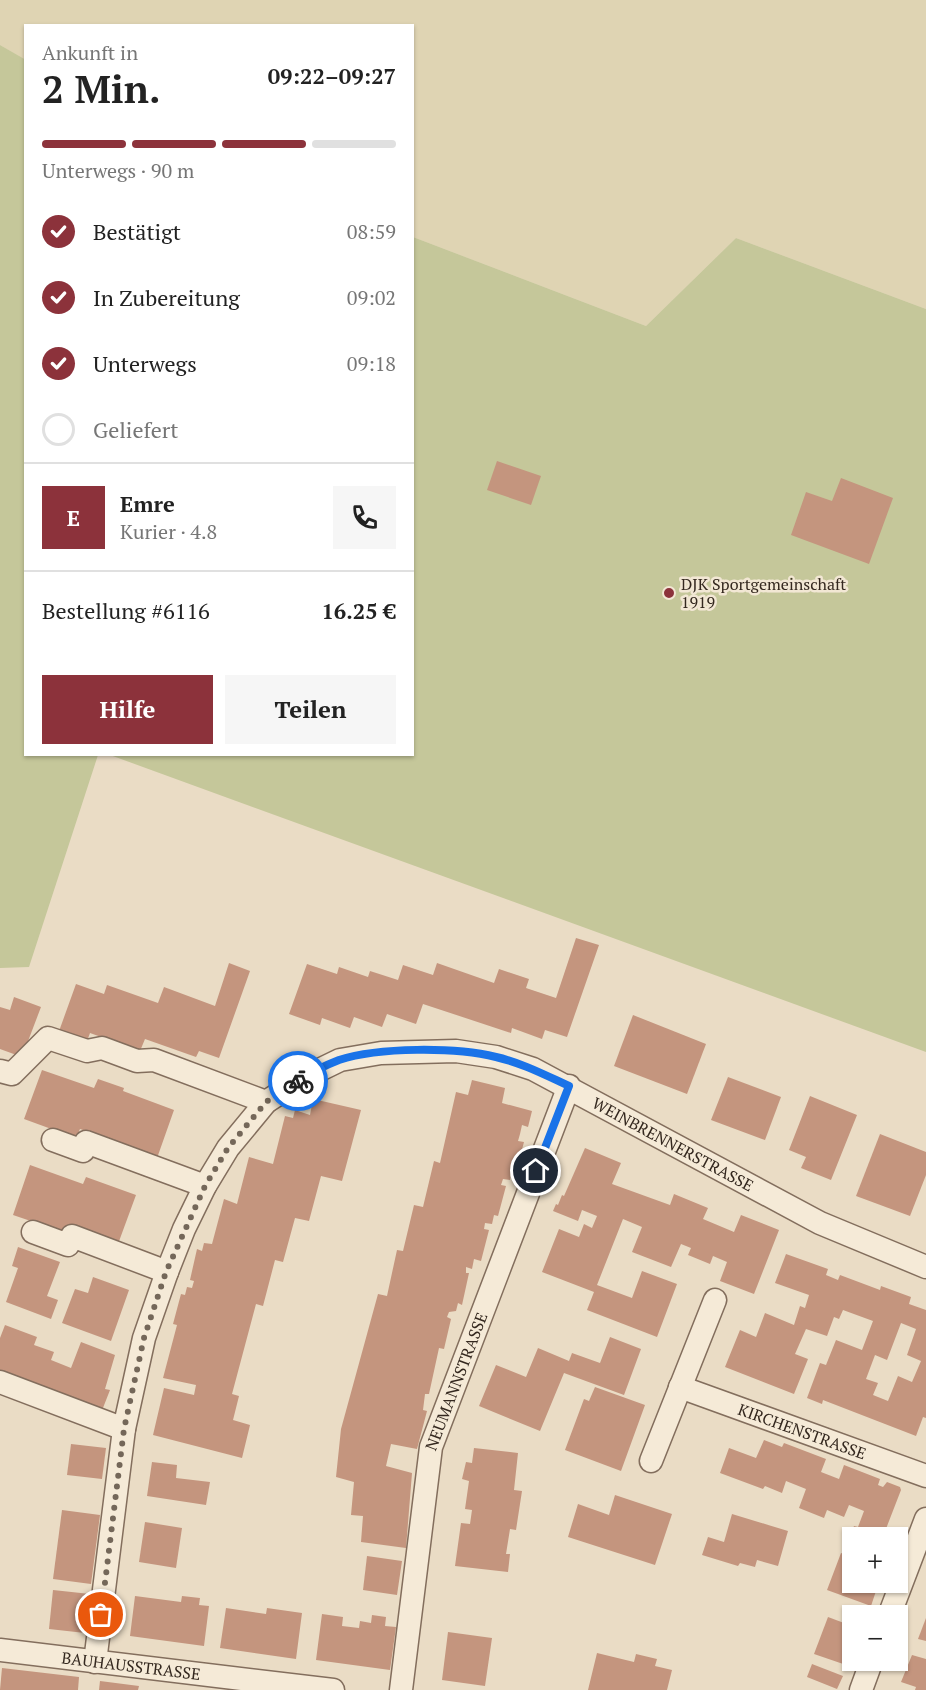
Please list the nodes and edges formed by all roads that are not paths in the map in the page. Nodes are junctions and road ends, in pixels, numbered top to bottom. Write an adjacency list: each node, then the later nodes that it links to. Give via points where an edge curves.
1 (0, 1071): 3 (street, via 12,1074 48,1038 87,1051 102,1048 137,1061 154,1059)
2 (569, 1086): 3 (street, WEINBRENNERSTRASSE, via 496,1057 421,1050 340,1060); 7 (street, WEINBRENNERSTRASSE, via 820,1223); 21 (street, NEUMANNSTRASSE, via 430,1447)
3 (266, 1102): 5 (street, WEINBRENNERSTRASSE, via 228,1148)
4 (53, 1140): 5 (street, via 83,1151 86,1142)
5 (205, 1186): 8 (street, WEINBRENNERSTRASSE)
6 (33, 1232): 8 (street, via 68,1245 72,1236)
7 (926, 1267)
8 (166, 1272): 12 (street, WEINBRENNERSTRASSE, via 144,1338)
9 (715, 1300): 11 (street)
10 (0, 1382): 12 (street)
11 (680, 1387): 13 (street); 14 (street, KIRCHENSTRASSE)
12 (124, 1429): 18 (street, WEINBRENNERSTRASSE)
13 (651, 1461)
14 (926, 1476)
15 (926, 1519): 16 (street)
16 (893, 1605)
17 (0, 1650): 18 (street, BAUHAUSSTRASSE)
18 (95, 1662): 20 (street, BAUHAUSSTRASSE)
19 (868, 1671): 22 (street)
20 (333, 1690)
21 (401, 1690)
22 (861, 1690)

